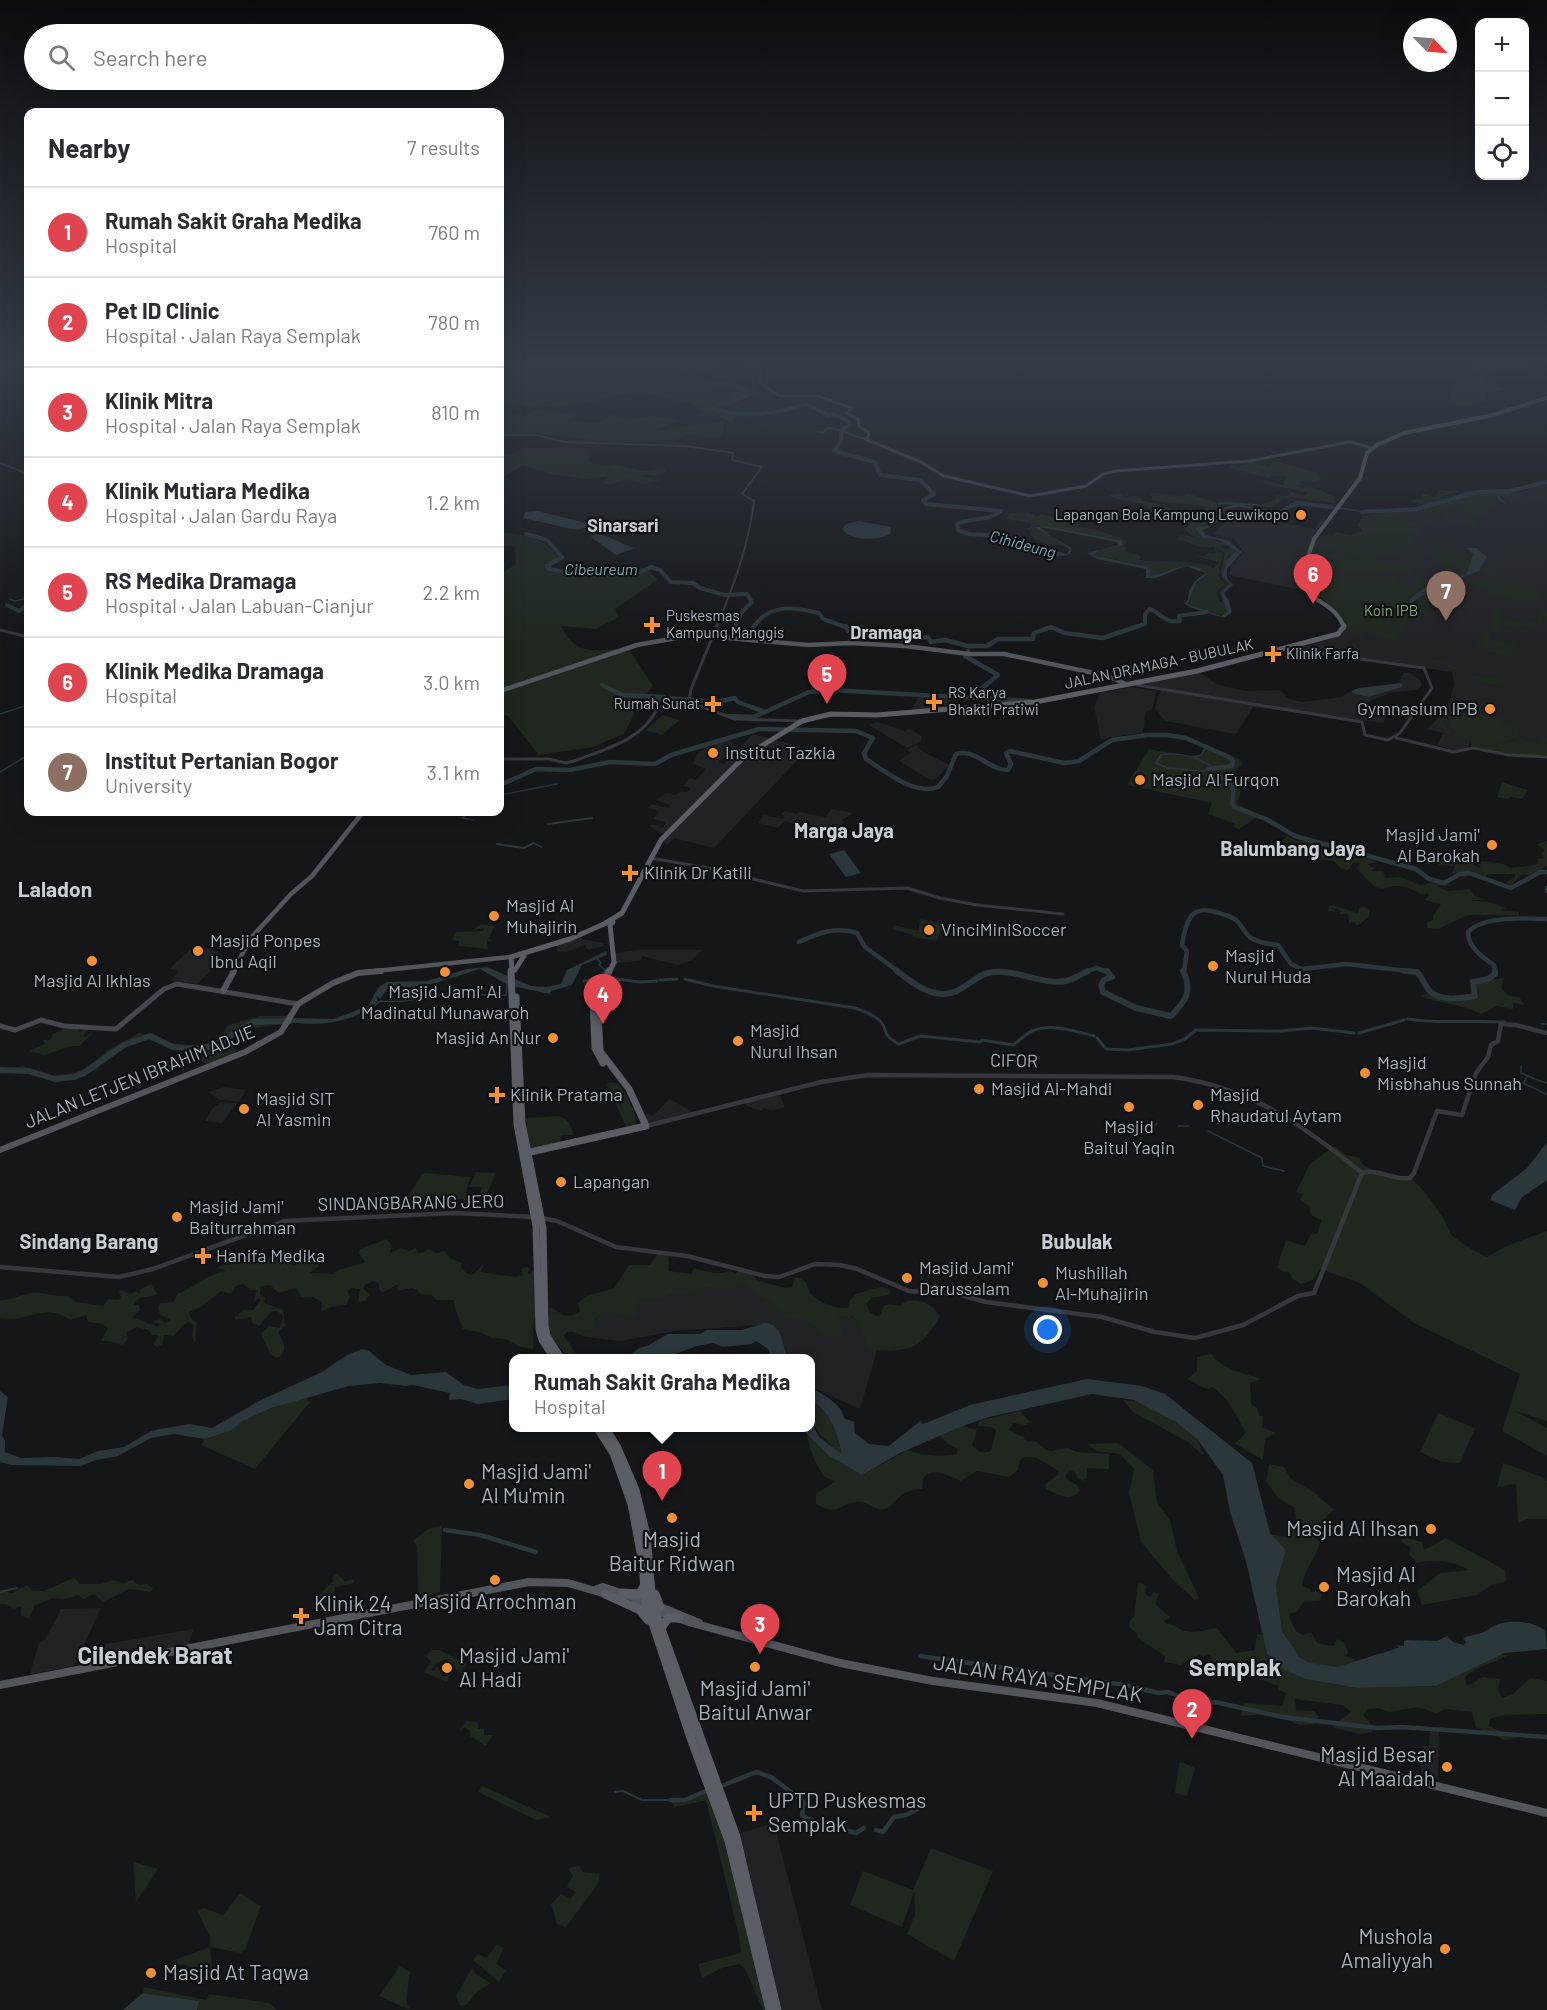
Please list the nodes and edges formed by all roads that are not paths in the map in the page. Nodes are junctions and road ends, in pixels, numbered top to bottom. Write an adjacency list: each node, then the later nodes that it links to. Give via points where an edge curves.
1 (733, 458): 9 (street, via 762,467 742,495 754,501 750,534 738,574)
2 (910, 458): 3 (main road, via 944,476 1030,496 1086,486 1115,471)
3 (1266, 458)
4 (1365, 458): 10 (highway, JALAN DRAMAGA - BUBULAK, via 1359,480 1311,544 1303,568 1310,595 1337,614 1344,628 1327,639)
5 (0, 463): 6 (street)
6 (24, 472)
7 (0, 630): 8 (street)
8 (24, 636)
9 (711, 636): 11 (main road, via 1010,655 1115,678); 12 (main road, via 648,642); 13 (street)
10 (1287, 648): 11 (highway, JALAN DRAMAGA - BUBULAK); 15 (street, via 1425,669 1432,688)
11 (1126, 684): 14 (highway, JALAN DRAMAGA - BUBULAK, via 1032,702 877,715 825,715); 15 (street, via 1362,722 1365,735)
12 (504, 690)
13 (689, 700): 14 (street, via 735,719); 17 (street, via 659,706 651,722 620,744 566,763)
14 (799, 723): 19 (highway, JALAN DRAMAGA - BUBULAK, via 742,758 661,840)
15 (1395, 738): 16 (street, via 1454,752 1473,748)
16 (1547, 757)
17 (504, 759)
18 (360, 816): 27 (main road, via 312,876 250,939)
19 (649, 858): 20 (street, via 803,891 907,888 977,905); 21 (highway, JALAN DRAMAGA - BUBULAK)
20 (1064, 914)
21 (620, 916): 22 (highway); 24 (highway, JALAN DRAMAGA - BUBULAK, via 610,925)
22 (607, 927): 23 (highway); 24 (highway)
23 (530, 952): 25 (highway); 26 (highway, via 520,959)
24 (611, 952): 31 (highway, via 614,965 595,999 600,1050 629,1089)
25 (511, 958): 26 (highway); 28 (main road, via 358,973)
26 (513, 974): 33 (highway, via 517,1124)
27 (223, 991): 28 (main road); 29 (main road, via 171,985 116,1029 64,1026 39,1020 15,1030)
28 (298, 1004): 32 (main road, JALAN LETJEN IBRAHIM ADJIE, via 276,1035 236,1056)
29 (0, 1026)
30 (1547, 1033): 34 (street, via 1501,1024 1498,1041 1491,1045 1488,1057 1476,1073 1462,1115 1437,1111 1410,1178 1371,1170)
31 (644, 1126): 33 (highway); 34 (street, CIFOR, via 821,1082 868,1075 1174,1077 1242,1093 1301,1126)
32 (0, 1150)
33 (524, 1154): 35 (highway)
34 (1362, 1173): 35 (street, SINDANGBARANG JERO, via 1314,1293 1298,1296 1243,1325 1202,1337 1155,1332 1102,1317 986,1302 951,1293 909,1292 840,1265 815,1264 770,1277 687,1256 616,1247 557,1221)
35 (537, 1217): 36 (street, SINDANGBARANG JERO, via 455,1213 284,1221 153,1269 119,1277); 37 (highway, via 539,1329)
36 (0, 1267)
37 (548, 1345): 38 (highway); 39 (highway)
38 (552, 1354)
39 (556, 1354)
40 (600, 1432): 42 (highway, via 622,1470)
41 (607, 1432): 42 (highway, via 627,1465)
42 (643, 1539): 43 (highway)
43 (648, 1581): 45 (highway, via 640,1594); 46 (highway); 46 (highway)
44 (601, 1592): 45 (main road, via 603,1587); 46 (main road); 50 (highway, via 643,1611); 51 (main road, via 574,1584 529,1582)
45 (622, 1593): 46 (main road)
46 (652, 1606): 47 (main road, JALAN RAYA SEMPLAK); 48 (main road, JALAN RAYA SEMPLAK); 49 (highway); 50 (highway)
47 (679, 1618): 48 (main road, JALAN RAYA SEMPLAK); 49 (highway, via 668,1618)
48 (699, 1623): 53 (main road, JALAN RAYA SEMPLAK, via 865,1668 1097,1703)
49 (661, 1628): 52 (highway)
50 (660, 1648): 52 (highway)
51 (0, 1685)
52 (719, 1800): 54 (highway); 55 (highway, via 736,1837)
53 (1547, 1813)
54 (770, 2010)
55 (777, 2010)

